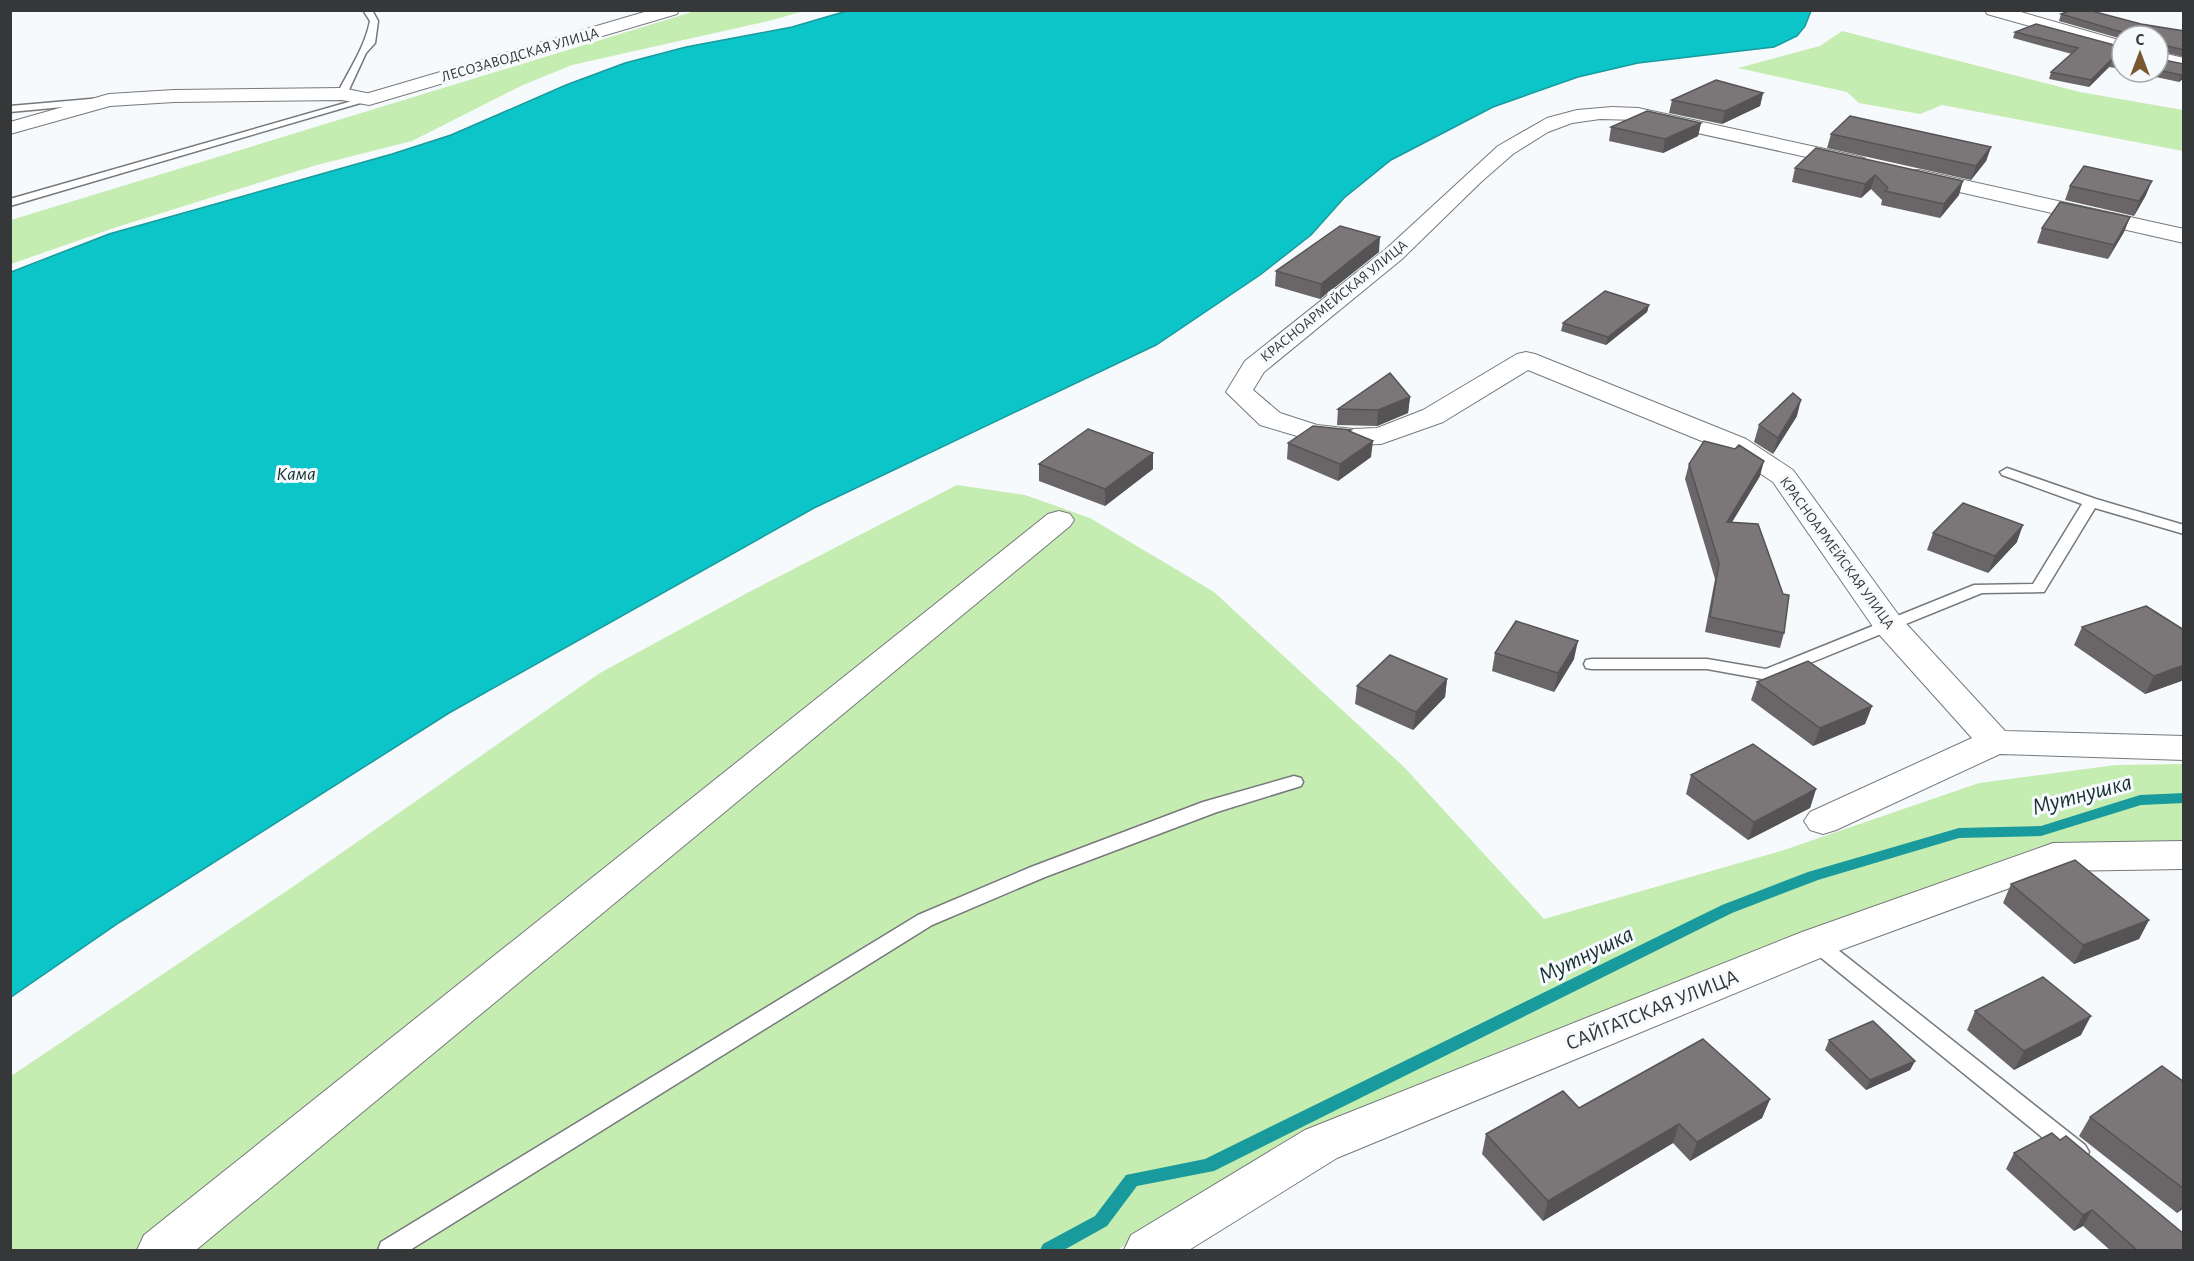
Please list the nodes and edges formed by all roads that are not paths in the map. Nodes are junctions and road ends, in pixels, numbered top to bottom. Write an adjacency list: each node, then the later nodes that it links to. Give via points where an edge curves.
1 (367, 10): 5 (lane, via 374,21 370,43)
2 (671, 10): 6 (street, ЛЕСОЗАВОДСКАЯ УЛИЦА)
3 (1993, 10): 4 (street)
4 (2110, 44)
5 (342, 94): 6 (street); 7 (street)
6 (369, 99): 12 (lane)
7 (109, 100): 8 (lane); 9 (street)
8 (10, 109)
9 (10, 128)
10 (1881, 168): 18 (street, КРАСНОАРМЕЙСКАЯ УЛИЦА, via 1638,114 1575,114 1540,128 1503,151 1411,238 1254,367 1239,392 1270,419 1314,433 1381,436 1433,416 1526,360 1736,445 1783,476)
11 (1905, 173): 13 (street)
12 (10, 203)
13 (2184, 236)
14 (2007, 472): 15 (lane)
15 (2091, 502): 17 (lane); 18 (lane, via 2038,589 1980,588)
16 (1059, 520): 27 (street)
17 (2184, 530)
18 (1888, 624): 19 (lane, via 1768,675 1707,664); 20 (street, КРАСНОАРМЕЙСКАЯ УЛИЦА)
19 (1592, 664)
20 (1995, 741): 21 (street); 23 (street)
21 (2184, 748)
22 (1294, 782): 28 (lane, via 1199,811 925,920)
23 (1823, 821)
24 (2184, 855): 25 (street, САЙГАТСКАЯ УЛИЦА, via 2053,857)
25 (1816, 943): 26 (lane); 29 (street, САЙГАТСКАЯ УЛИЦА, via 1321,1144)
26 (2092, 1163)
27 (161, 1251)
28 (390, 1251)
29 (1148, 1251)

